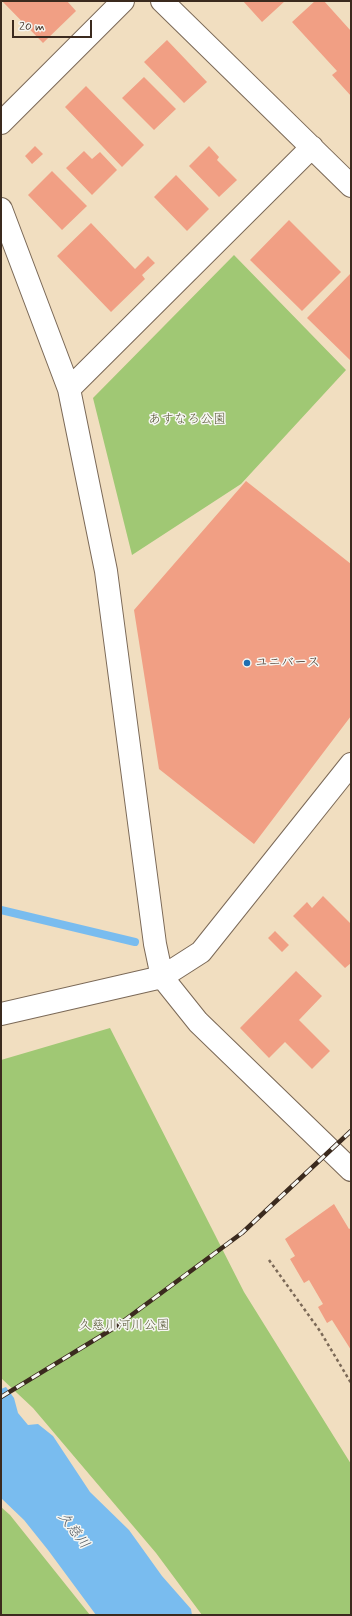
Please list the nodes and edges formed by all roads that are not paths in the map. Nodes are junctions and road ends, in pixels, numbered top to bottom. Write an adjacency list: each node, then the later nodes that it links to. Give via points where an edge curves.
1 (123, 1): 3 (street)
2 (162, 1): 4 (street)
3 (1, 123)
4 (312, 147): 5 (street); 7 (street)
5 (351, 186)
6 (1, 209): 7 (street)
7 (69, 389): 9 (street, via 106,571 155,944)
8 (351, 764): 9 (street, via 201,952)
9 (162, 977): 10 (street); 11 (street, via 198,1022)
10 (1, 1014)
11 (351, 1170)

